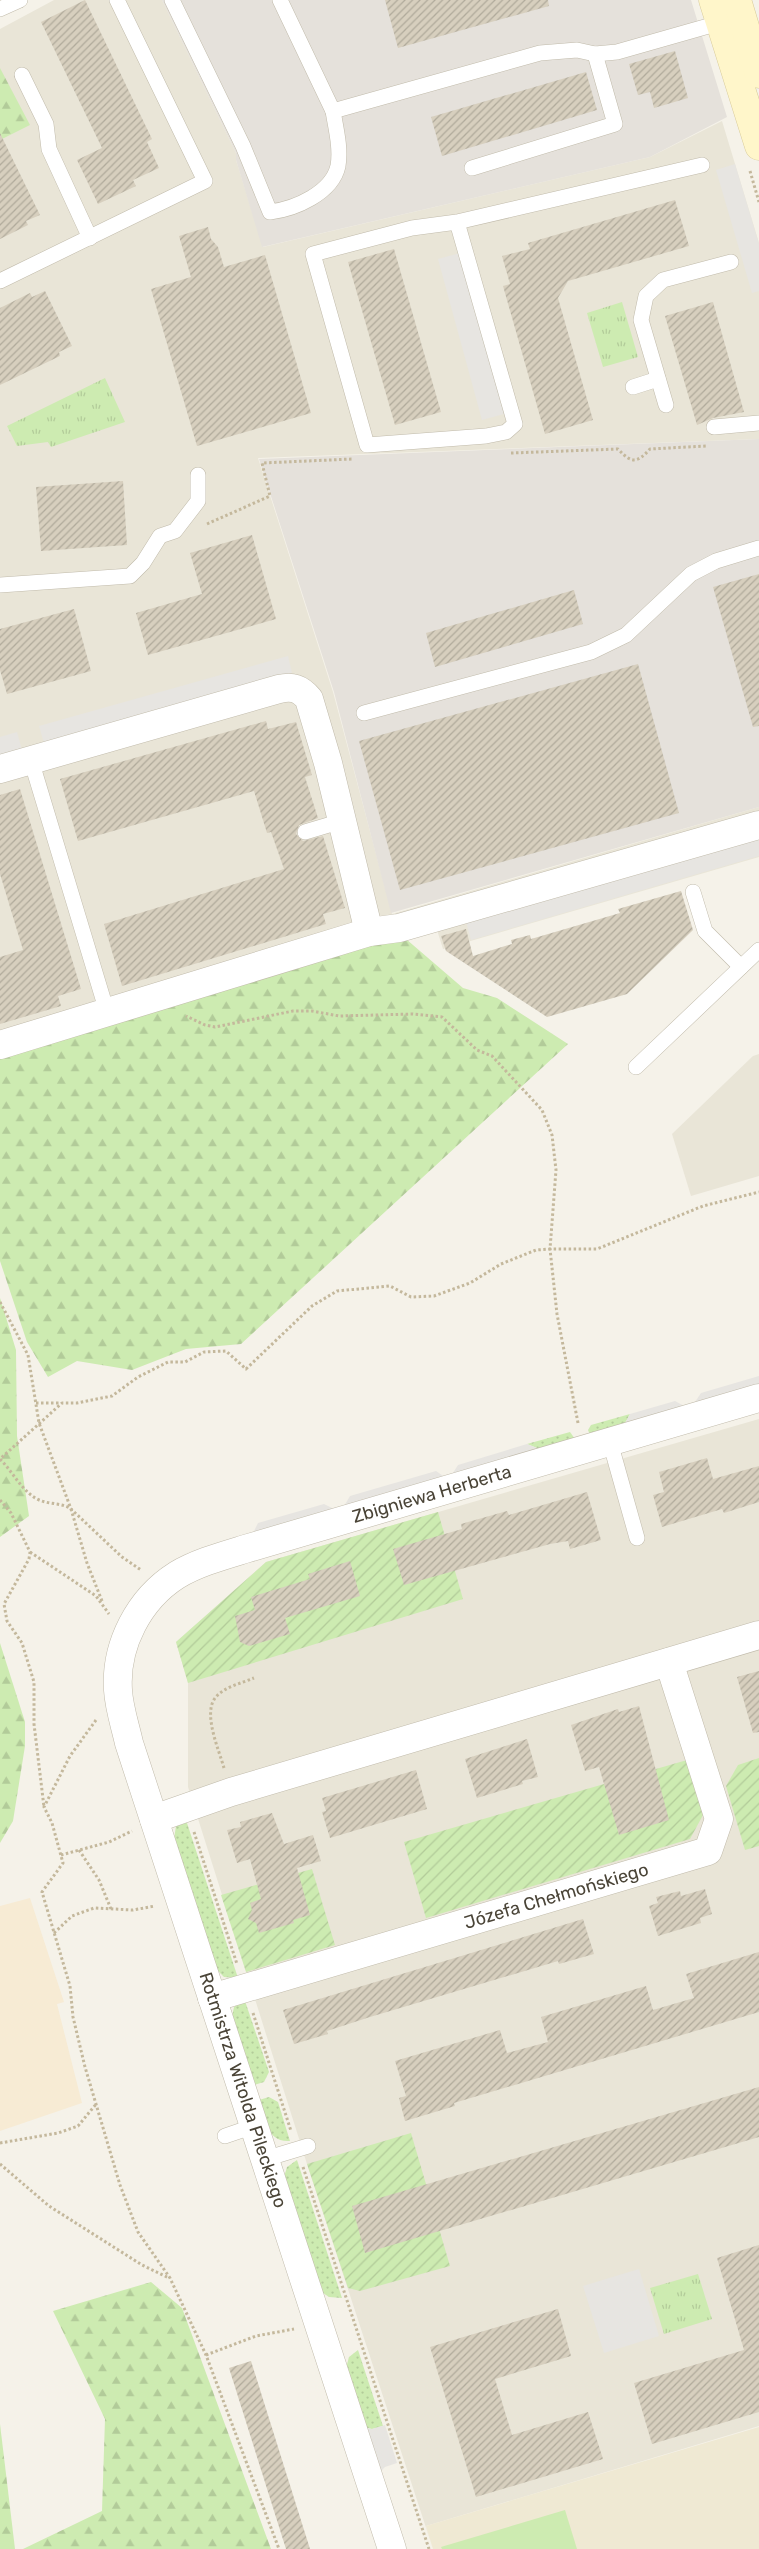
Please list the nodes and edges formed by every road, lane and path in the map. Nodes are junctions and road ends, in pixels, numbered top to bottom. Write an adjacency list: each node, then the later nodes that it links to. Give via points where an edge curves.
1 (20, 0): 6 (lane)
2 (117, 0): 16 (lane, via 205,181)
3 (172, 0): 11 (lane, via 270,212 283,211 311,199 326,187 338,167)
4 (280, 0): 11 (lane)
5 (737, 0): 9 (street)
6 (0, 9)
7 (716, 12): 8 (lane, via 617,52); 12 (street)
8 (595, 54): 11 (lane, via 577,50 540,53); 14 (lane, via 615,124)
9 (759, 74)
10 (22, 75): 16 (lane, via 46,124 49,150)
11 (333, 111)
12 (759, 146)
13 (702, 165): 15 (lane)
14 (472, 168)
15 (457, 222): 15 (lane, via 412,228 313,254 367,445 486,436 506,432 515,424)
16 (90, 238): 18 (lane)
17 (730, 262): 19 (lane, via 663,280 646,296 641,320)
18 (0, 281)
19 (658, 379): 20 (lane); 21 (lane)
20 (633, 387)
21 (666, 405)
22 (759, 423): 23 (lane)
23 (714, 427)
24 (198, 475): 26 (lane, via 198,501)
25 (270, 496): 26 (path, via 215,522)
26 (175, 531): 28 (lane, via 160,536 143,563 130,576)
27 (759, 548): 29 (lane, via 716,561 691,574 626,635 592,652)
28 (0, 585)
29 (364, 713)
30 (31, 760): 31 (street); 32 (street, via 294,687 309,699); 39 (lane)
31 (0, 769)
32 (342, 821): 34 (lane); 36 (street)
33 (759, 825): 36 (street, via 399,928)
34 (305, 832)
35 (693, 892): 38 (lane, via 705,931)
36 (369, 932): 39 (street)
37 (759, 950): 38 (lane)
38 (742, 967): 42 (lane)
39 (107, 1012): 41 (street)
40 (181, 1014): 44 (path, via 215,1027 293,1011 339,1016 413,1014 442,1017 476,1050 492,1056 542,1110 552,1135 556,1170)
41 (0, 1045)
42 (636, 1067)
43 (759, 1192): 44 (path, via 703,1206 597,1249)
44 (550, 1249): 48 (path, via 536,1250 501,1264 470,1283 434,1296 412,1297 390,1286 337,1291 312,1306 246,1369 226,1351 204,1352 185,1362 168,1362 138,1377 112,1396); 49 (path, via 557,1314)
45 (0, 1302): 47 (path, via 28,1354)
46 (759, 1398): 51 (street, Zbigniewa Herberta)
47 (36, 1402): 48 (path); 50 (path)
48 (62, 1403): 50 (path)
49 (578, 1422)
50 (40, 1423): 53 (path); 53 (path, via 0,1459 26,1492 40,1501)
51 (610, 1442): 54 (lane); 58 (street, Zbigniewa Herberta, via 194,1566 176,1576)
52 (0, 1500): 55 (path, via 11,1513)
53 (71, 1509): 56 (path, via 122,1557); 57 (path)
54 (637, 1538)
55 (30, 1552): 57 (path); 64 (path, via 4,1604 7,1621 22,1643 34,1682 34,1724)
56 (146, 1572)
57 (102, 1601): 58 (path)
58 (121, 1623): 66 (street, Rotmistrza Witolda Pileckiego, via 118,1691)
59 (759, 1635): 60 (street)
60 (669, 1662): 63 (street); 72 (street, Józefa Chełmońskiego, via 719,1819 708,1852)
61 (254, 1678): 63 (path, via 216,1696 210,1706 212,1726)
62 (99, 1716): 64 (path, via 70,1756)
63 (231, 1792): 65 (street)
64 (44, 1807): 68 (path)
65 (186, 1809): 66 (street); 72 (path)
66 (147, 1824): 67 (path, via 109,1842); 69 (street, Rotmistrza Witolda Pileckiego)
67 (79, 1850): 68 (path); 70 (path, via 99,1880)
68 (61, 1855): 71 (path, via 63,1863 42,1892)
69 (180, 1899): 70 (path, via 133,1910); 73 (street, Rotmistrza Witolda Pileckiego)
70 (111, 1909): 71 (path, via 94,1908 72,1916)
71 (54, 1933): 74 (path, via 70,1986 73,2017)
72 (244, 1987): 73 (street, Józefa Chełmońskiego); 78 (path)
73 (212, 1998): 75 (street, Rotmistrza Witolda Pileckiego)
74 (97, 2103): 77 (path, via 78,2126 58,2133); 81 (path, via 120,2185 138,2232)
75 (254, 2126): 76 (lane); 79 (street, Rotmistrza Witolda Pileckiego)
76 (225, 2136)
77 (0, 2143)
78 (302, 2148): 79 (lane); 86 (path)
79 (265, 2159): 85 (street, Rotmistrza Witolda Pileckiego)
80 (0, 2164): 81 (path, via 49,2206 142,2265)
81 (170, 2278): 83 (path)
82 (302, 2328): 83 (path, via 256,2336)
83 (206, 2354): 84 (path)
84 (279, 2549)
85 (392, 2549)
86 (429, 2549)

